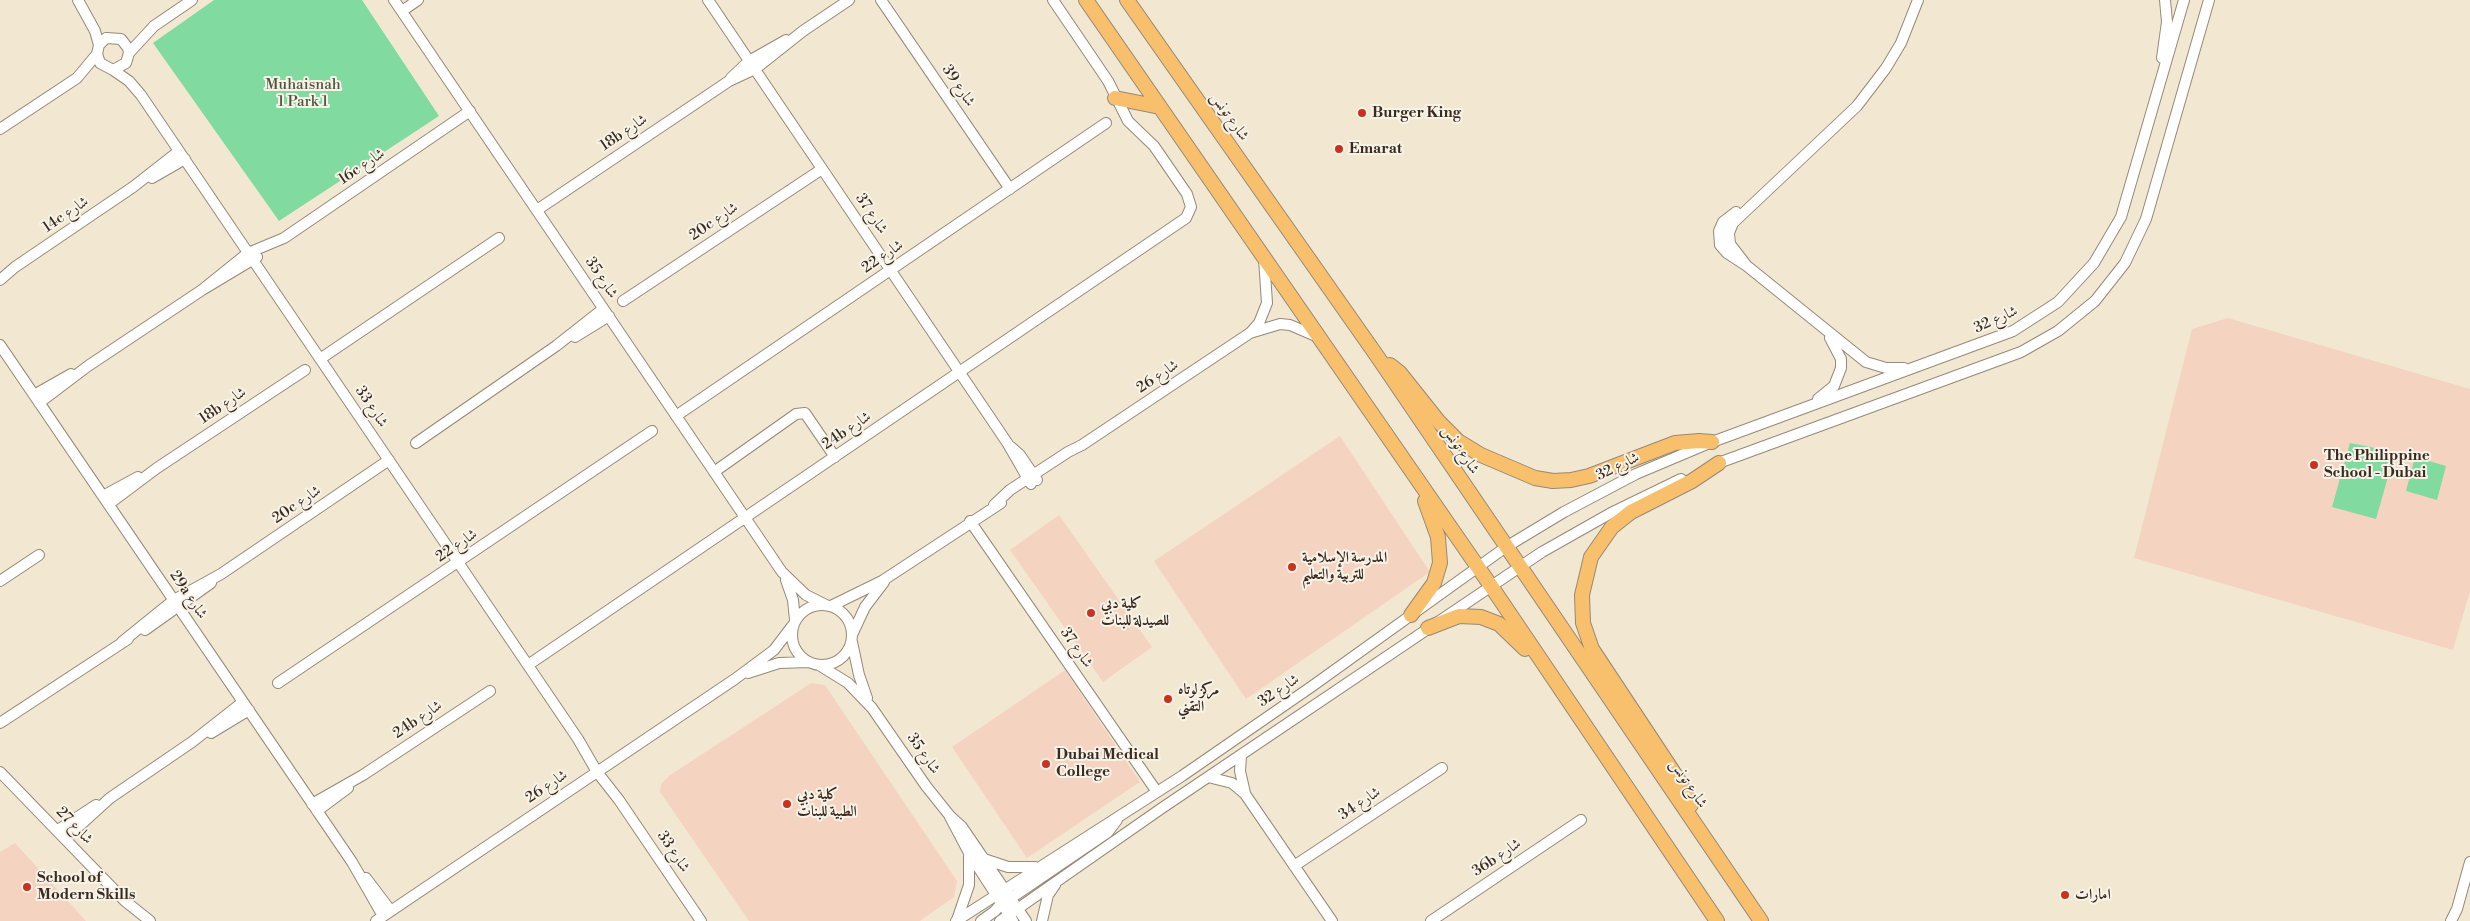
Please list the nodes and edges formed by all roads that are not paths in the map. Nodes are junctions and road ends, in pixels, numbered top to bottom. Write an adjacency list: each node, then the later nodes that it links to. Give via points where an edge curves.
1 (78, 0): 15 (street)
2 (192, 0): 16 (street)
3 (418, 0): 14 (street)
4 (708, 0): 20 (street, شارع 37)
5 (849, 0): 20 (street, 18b شارع)
6 (881, 0): 34 (street, شارع 39)
7 (1053, 0): 25 (street, via 1108,81)
8 (1086, 0): 27 (main road)
9 (1127, 0): 49 (main road, شارع تونس)
10 (1918, 0): 45 (street, via 1900,43 1872,88 1840,124 1770,185 1730,228 1730,244 1747,266)
11 (2165, 0): 24 (street, via 2167,22)
12 (2184, 0): 24 (street, شارع 32)
13 (2209, 0): 62 (street, via 2146,219 2125,263 2095,301 2058,331 2012,356)
14 (399, 4): 28 (street, شارع 35)
15 (85, 10): 17 (street); 18 (street)
16 (154, 26): 17 (street); 19 (street)
17 (116, 38): 18 (street); 19 (street, via 128,48)
18 (98, 50): 21 (street, via 100,63); 22 (street)
19 (129, 56): 21 (street, via 122,67); 23 (street, شارع 33)
20 (752, 65): 33 (street, شارع 37); 35 (street, 18b شارع)
21 (110, 69): 22 (street); 23 (street, شارع 33)
22 (77, 78): 31 (street)
23 (139, 91): 32 (street, شارع 33)
24 (2157, 94): 51 (street, شارع 32, via 2121,217 2099,256 2077,284 2050,307 2013,331)
25 (1115, 98): 26 (main road); 29 (street)
26 (1132, 103): 27 (main road); 29 (street)
27 (1160, 107): 38 (main road)
28 (470, 112): 35 (street, شارع 35); 37 (street, 16c شارع, via 284,238)
29 (1128, 121): 53 (street, 24b شارع, via 1154,146 1187,194 1191,206 1183,222)
30 (1106, 123): 34 (street, شارع 22)
31 (0, 129)
32 (182, 155): 37 (street, شارع 33); 39 (street, 14c شارع)
33 (822, 169): 40 (street, شارع 37); 43 (street, 20c شارع)
34 (1010, 189): 40 (street, شارع 22)
35 (537, 210): 44 (street, شارع 35)
36 (498, 238): 50 (street)
37 (251, 256): 50 (street, شارع 33); 54 (street, 16c شارع)
38 (1264, 258): 46 (street, شارع 26, via 1268,303 1259,323); 47 (main road)
39 (15, 267): 41 (street, 14c شارع); 42 (street, 14c شارع)
40 (890, 270): 53 (street, شارع 37); 56 (street, شارع 22)
41 (0, 274)
42 (0, 280)
43 (623, 301)
44 (606, 313): 56 (street, شارع 35); 59 (street)
45 (1822, 327): 51 (street, via 1876,366); 55 (street, via 1838,350 1841,368 1834,386)
46 (1250, 333): 47 (street, شارع 26, via 1271,325 1290,325); 64 (street, شارع 26, via 1082,445 1072,456)
47 (1320, 338): 65 (main road)
48 (0, 345): 54 (street, 29a شارع)
49 (1377, 356): 58 (main road, via 1400,373 1458,441 1481,455 1535,478 1571,480 1675,443); 69 (main road, شارع تونس)
50 (320, 359): 61 (street, شارع 33)
51 (1919, 366): 55 (street, شارع 32)
52 (304, 370): 66 (street, 18b شارع)
53 (960, 373): 60 (street, 24b شارع); 64 (street, شارع 37, via 1008,444 1020,455)
54 (37, 399): 66 (street, 29a شارع)
55 (1812, 405): 58 (street, شارع 32)
56 (676, 416): 63 (street, شارع 35)
57 (652, 430): 71 (street, شارع 22)
58 (1712, 442): 69 (street, شارع 32, via 1607,488)
59 (416, 443)
60 (835, 457): 63 (street, via 805,413 796,414); 67 (street, 24b شارع)
61 (389, 460): 71 (street, شارع 33); 78 (street, 20c شارع)
62 (1719, 463): 73 (street, via 1611,513); 106 (main road, via 1692,481 1631,512 1612,527 1591,557 1582,595 1584,623 1592,649 1678,779)
63 (714, 472): 67 (street, شارع 35)
64 (1032, 479): 68 (street, شارع 26, via 1005,493)
65 (1417, 480): 72 (main road); 80 (main road, via 1438,537 1440,562 1434,584)
66 (106, 500): 78 (street, 29a شارع)
67 (745, 518): 74 (street, شارع 35); 85 (street, 24b شارع)
68 (970, 522): 75 (street, شارع 26); 98 (street, شارع 37)
69 (1506, 547): 72 (street, شارع 32); 73 (main road, شارع تونس)
70 (39, 555): 76 (street)
71 (459, 563): 85 (street, شارع 33); 88 (street, شارع 22)
72 (1478, 567): 77 (main road); 80 (street, شارع 32)
73 (1520, 567): 77 (street); 106 (main road, شارع تونس)
74 (782, 572): 79 (street, شارع 35, via 802,592); 81 (street, شارع 35, via 791,595)
75 (894, 573): 79 (street, شارع 26); 83 (street, شارع 26, via 873,595)
76 (0, 581)
77 (1491, 586): 82 (street); 86 (main road)
78 (176, 604): 90 (street, 29a شارع); 92 (street, 20c شارع)
79 (829, 605): 81 (street, via 808,608); 83 (street, via 846,617)
80 (1412, 615): 98 (street, شارع 32, via 1311,688)
81 (794, 622): 84 (street, via 792,642 802,658); 87 (street, شارع 26, via 774,650)
82 (1428, 628): 86 (main road, via 1459,616 1491,620); 93 (street)
83 (852, 637): 84 (street, via 844,656 836,661); 91 (street, شارع 35, via 859,675)
84 (815, 664): 87 (street, شارع 26, via 779,663); 91 (street, شارع 35, via 848,684)
85 (528, 665): 95 (street, شارع 33, via 578,739 588,748)
86 (1547, 670): 131 (main road)
87 (735, 679): 95 (street, شارع 26)
88 (278, 683)
89 (490, 691): 101 (street, 24b شارع)
90 (246, 706): 100 (street); 101 (street, 29a شارع)
91 (872, 708): 102 (street, شارع 35)
92 (0, 723)
93 (1240, 756): 97 (street); 99 (street, via 1241,779)
94 (1442, 768): 111 (street, شارع 34)
95 (600, 770): 120 (street, شارع 26); 125 (street, شارع 33, via 617,790 619,800)
96 (0, 772): 105 (street, شارع 27)
97 (1208, 777): 99 (street, via 1232,783); 113 (street)
98 (1156, 792): 103 (street, شارع 32)
99 (1246, 794): 111 (street)
100 (110, 798): 105 (street); 107 (street)
101 (314, 808): 120 (street, 29a شارع, via 352,862)
102 (950, 816): 108 (street, شارع 35); 109 (street, شارع 35, via 962,827)
103 (1119, 817): 112 (street, شارع 32); 115 (street, via 1108,832)
104 (1581, 820): 130 (street, 36b شارع)
105 (58, 830): 107 (street, شارع 27)
106 (1702, 834): 132 (main road, شارع تونس)
107 (66, 838): 116 (street, شارع 27)
108 (969, 853): 114 (street, شارع 35); 122 (street, via 969,885)
109 (984, 859): 112 (street, via 1008,867); 114 (street, شارع 35)
110 (2470, 862): 119 (street)
111 (1294, 866): 129 (street)
112 (1038, 867): 114 (street, شارع 32)
113 (1058, 880): 118 (street); 128 (street, via 1048,895)
114 (1000, 892): 115 (street, شارع 35); 117 (street, شارع 35); 122 (street, شارع 32)
115 (1011, 898): 118 (street, شارع 35); 121 (street)
116 (125, 901): 123 (street, شارع 27); 124 (street, شارع 27)
117 (1002, 904): 121 (street, شارع 35); 126 (street)
118 (1018, 909): 121 (street); 127 (street, شارع 35)
119 (2456, 909): 133 (street); 134 (street)
120 (383, 916)
121 (1008, 919)
122 (956, 920)
123 (138, 921)
124 (150, 921)
125 (701, 921)
126 (981, 921)
127 (1026, 921)
128 (1042, 921)
129 (1332, 921)
130 (1430, 921)
131 (1718, 921)
132 (1761, 921)
133 (2451, 921)
134 (2456, 921)

